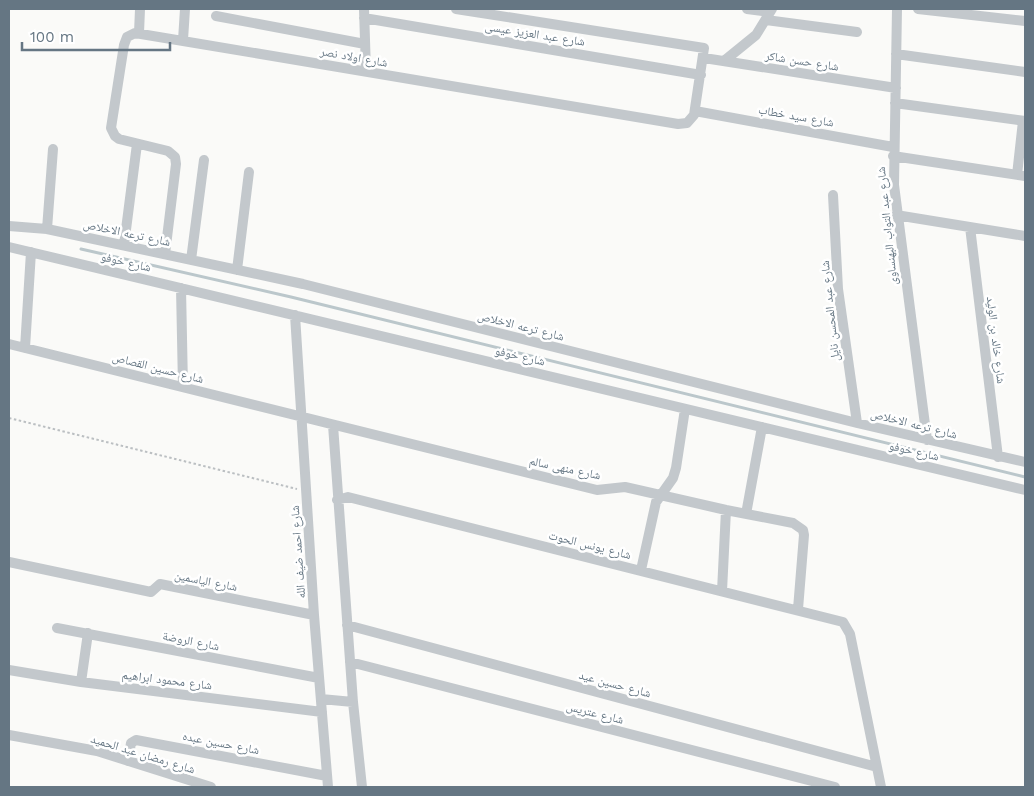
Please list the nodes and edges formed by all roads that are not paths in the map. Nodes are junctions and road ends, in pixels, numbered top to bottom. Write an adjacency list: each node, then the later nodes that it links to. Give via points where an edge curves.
1 (140, 9): 13 (street)
2 (185, 9): 14 (street)
3 (456, 9): 16 (street, شارع حسن شاكر)
4 (747, 9): 7 (street)
5 (897, 9): 17 (street, شارع عبد التواب البهنساوى)
6 (918, 9): 8 (street)
7 (769, 13): 12 (street); 18 (street, via 750,42)
8 (997, 13): 11 (street)
9 (364, 14): 15 (street); 21 (street, شارع عبد العزيز عيسى)
10 (216, 16): 15 (street)
11 (1025, 21)
12 (856, 32)
13 (139, 33): 14 (street, شارع اولاد نصر); 26 (street, via 130,35 125,41 111,128 119,139)
14 (183, 40): 19 (street, شارع اولاد نصر)
15 (365, 44): 19 (street)
16 (705, 54): 18 (street, شارع حسن شاكر); 21 (street)
17 (896, 54): 20 (street); 22 (street, شارع عبد التواب البهنساوى)
18 (724, 61): 22 (street, شارع حسن شاكر)
19 (366, 71): 24 (street, شارع اولاد نصر, via 678,124 691,120)
20 (1025, 72)
21 (701, 75): 24 (street)
22 (896, 88): 23 (street, شارع عبد التواب البهنساوى)
23 (895, 103): 25 (street); 28 (street, شارع عبد التواب البهنساوى)
24 (695, 111): 28 (street, شارع سيد خطاب)
25 (1024, 121): 31 (street)
26 (138, 144): 38 (street); 41 (street, via 168,151 176,160)
27 (53, 149): 36 (street)
28 (893, 151): 31 (street, شارع سيد خطاب); 33 (street, شارع عبد التواب البهنساوى)
29 (204, 160): 42 (street)
30 (249, 172): 43 (street)
31 (1021, 176)
32 (834, 195): 51 (street, شارع عبد المحسن نايل, via 838,290)
33 (896, 215): 35 (street); 54 (street, شارع عبد التواب البهنساوى)
34 (9, 226): 36 (street, شارع ترعه الاخلاص)
35 (970, 227): 37 (street); 55 (street, شارع خالد بن الوليد)
36 (47, 229): 38 (street, شارع ترعه الاخلاص)
37 (1025, 236)
38 (124, 245): 41 (street, شارع ترعه الاخلاص)
39 (9, 247): 40 (street, شارع خوفو)
40 (31, 252): 44 (street, شارع خوفو); 47 (street)
41 (165, 254): 42 (street, شارع ترعه الاخلاص)
42 (191, 260): 43 (street, شارع ترعه الاخلاص)
43 (237, 270): 51 (street, شارع ترعه الاخلاص)
44 (181, 288): 45 (street, شارع خوفو); 48 (street)
45 (295, 315): 49 (street, شارع خوفو); 50 (street, شارع احمد ضيف الله)
46 (9, 344): 47 (street, شارع حسين القصاص)
47 (24, 348): 48 (street, شارع حسين القصاص)
48 (182, 388): 50 (street, شارع حسين القصاص)
49 (685, 408): 53 (street, شارع خوفو); 58 (street, via 676,468 673,478)
50 (302, 416): 52 (street, شارع منهى سالم); 66 (street, شارع احمد ضيف الله)
51 (857, 423): 54 (street, شارع ترعه الاخلاص)
52 (333, 425): 58 (street, شارع منهى سالم, via 597,490 625,487); 59 (street)
53 (762, 427): 57 (street, شارع خوفو); 61 (street)
54 (926, 440): 55 (street, شارع ترعه الاخلاص)
55 (998, 457): 56 (street, شارع ترعه الاخلاص)
56 (1025, 462)
57 (1025, 490)
58 (660, 494): 60 (street, شارع منهى سالم); 63 (street)
59 (337, 500): 63 (street, شارع يونس الحوت, via 348,497); 67 (street)
60 (726, 510): 61 (street, شارع منهى سالم); 64 (street)
61 (746, 514): 65 (street, شارع منهى سالم, via 793,523 803,530)
62 (9, 562): 66 (street, شارع الياسمين, via 152,593 160,584)
63 (641, 570): 64 (street, شارع يونس الحوت)
64 (722, 591): 65 (street, شارع يونس الحوت)
65 (798, 609): 79 (street, شارع يونس الحوت, via 838,620 848,627)
66 (314, 615): 72 (street, شارع احمد ضيف الله)
67 (347, 625): 70 (street); 79 (street, شارع حسين عيد)
68 (57, 628): 69 (street, شارع الروضة)
69 (88, 634): 72 (street, شارع الروضة); 73 (street)
70 (350, 662): 75 (street); 84 (street, شارع عتريس)
71 (9, 670): 73 (street, شارع محمود ابراهيم)
72 (319, 678): 74 (street, شارع احمد ضيف الله)
73 (81, 682): 76 (street, شارع محمود ابراهيم)
74 (321, 699): 75 (street); 76 (street, شارع احمد ضيف الله)
75 (352, 702): 83 (street)
76 (322, 712): 80 (street, شارع احمد ضيف الله)
77 (9, 735): 78 (street, شارع رمضان عبد الحميد)
78 (128, 761): 80 (street, شارع حسين عبده, via 131,743 136,740); 81 (street, شارع رمضان عبد الحميد)
79 (877, 767): 85 (street)
80 (327, 776): 82 (street, شارع احمد ضيف الله)
81 (211, 787)
82 (328, 787)
83 (362, 787)
84 (835, 787)
85 (881, 787)

